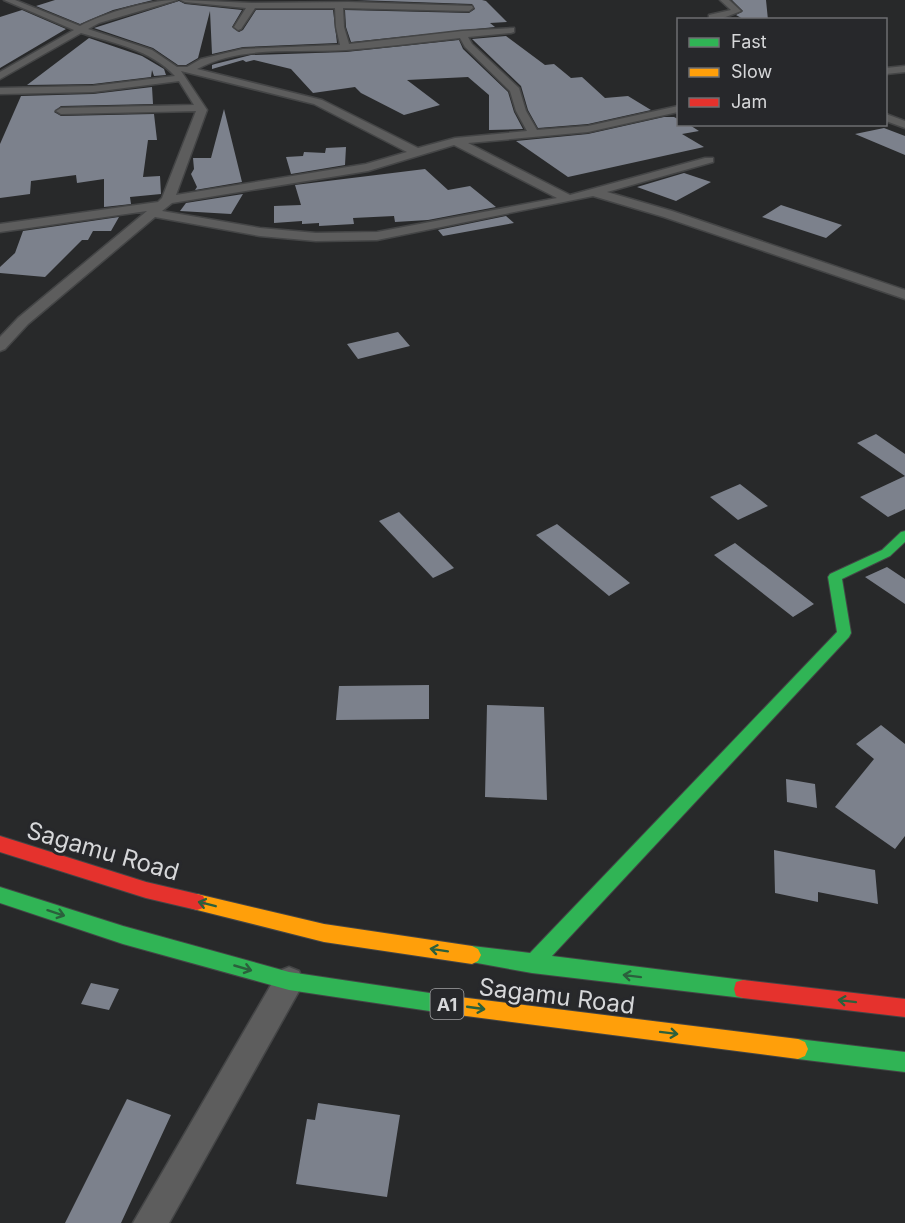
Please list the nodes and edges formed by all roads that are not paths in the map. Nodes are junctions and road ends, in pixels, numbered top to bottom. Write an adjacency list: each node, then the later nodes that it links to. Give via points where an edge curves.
1 (9, 0): 10 (street)
2 (173, 0): 10 (street, via 96,21)
3 (185, 0): 6 (street)
4 (724, 0): 8 (street, via 737,11)
5 (339, 5): 6 (street); 7 (street); 13 (street)
6 (252, 6): 9 (street)
7 (469, 8)
8 (712, 18)
9 (238, 27)
10 (81, 30): 16 (street, via 148,52); 17 (street)
11 (511, 30): 12 (street)
12 (462, 34): 13 (street); 24 (street, via 468,45 515,90)
13 (345, 47): 16 (street, via 217,56 205,59)
14 (905, 69): 15 (street)
15 (887, 71)
16 (186, 74): 18 (street, via 93,89); 19 (street); 26 (street, via 318,102)
17 (0, 76)
18 (0, 92)
19 (201, 108): 21 (street); 30 (street)
20 (677, 109): 24 (street, via 588,129)
21 (61, 111)
22 (887, 118): 23 (street)
23 (905, 125)
24 (533, 133): 25 (street)
25 (455, 141): 26 (street); 29 (street)
26 (419, 153): 30 (street, via 368,167)
27 (709, 160): 28 (street)
28 (593, 192): 29 (street); 32 (street)
29 (569, 199): 30 (street, via 377,236 260,232)
30 (160, 206): 31 (street); 33 (street, via 24,321)
31 (0, 228)
32 (905, 295)
33 (0, 346)
34 (905, 535): 37 (main road, via 886,553 835,578 844,633)
35 (0, 844): 37 (main road, Sagamu Road, one-way to 35, via 324,933 146,890)
36 (0, 895): 38 (main road, Sagamu Road / A1, one-way to 38, via 123,935)
37 (532, 964): 39 (main road, Sagamu Road, one-way to 37)
38 (289, 981): 40 (main road, Sagamu Road / A1, one-way to 40, via 528,1016); 41 (street)
39 (905, 1008)
40 (905, 1062)
41 (150, 1223)

